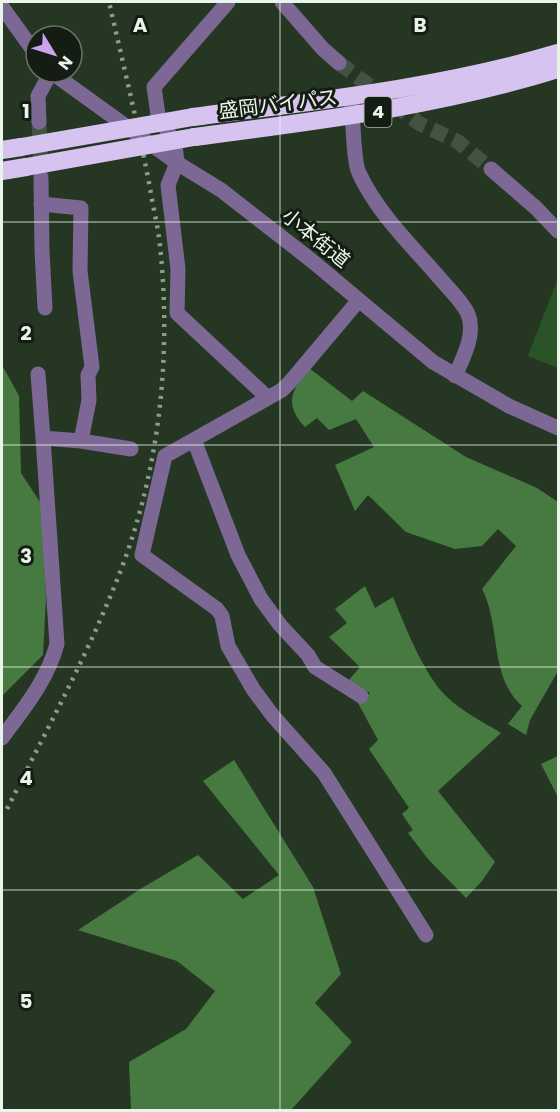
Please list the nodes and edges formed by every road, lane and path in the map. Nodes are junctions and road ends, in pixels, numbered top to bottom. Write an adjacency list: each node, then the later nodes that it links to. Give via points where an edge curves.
1 (228, 2): 14 (street, via 154,87 158,115 175,144)
2 (282, 2): 6 (street)
3 (2, 8): 4 (street)
4 (24, 38)
5 (558, 53): 10 (highway, 盛岡バイパス / 4, via 487,72)
6 (339, 63)
7 (558, 69): 11 (highway, 盛岡バイパス / 4, via 487,90)
8 (44, 84): 12 (street, via 38,96)
9 (68, 84): 14 (street, 小本街道)
10 (351, 96): 11 (street); 13 (highway, 盛岡バイパス / 4, bridge, via 193,117)
11 (353, 117): 17 (highway, 盛岡バイパス / 4, bridge, via 194,137); 23 (street, via 357,170 371,197 468,315 466,353)
12 (39, 122)
13 (2, 150)
14 (177, 163): 20 (street, 小本街道, via 221,190); 24 (street, via 168,185 178,269 177,313)
15 (491, 169): 19 (street)
16 (2, 171): 17 (highway, 盛岡バイパス / 4)
17 (33, 172): 18 (street)
18 (41, 204): 21 (street); 28 (street, via 81,208 80,271 92,367)
19 (558, 231)
20 (359, 300): 23 (street, 小本街道); 24 (street, via 290,382)
21 (45, 308)
22 (38, 375): 26 (street)
23 (455, 376): 25 (street, 小本街道)
24 (268, 398): 27 (street)
25 (558, 428)
26 (43, 438): 28 (street); 31 (street, via 57,644 39,687)
27 (194, 440): 30 (street, via 238,555 261,599 315,667); 32 (street, via 165,456 142,555 217,609 228,646 248,681 273,716 324,773)
28 (81, 441): 29 (street)
29 (131, 449)
30 (361, 696)
31 (2, 738)
32 (426, 936)

